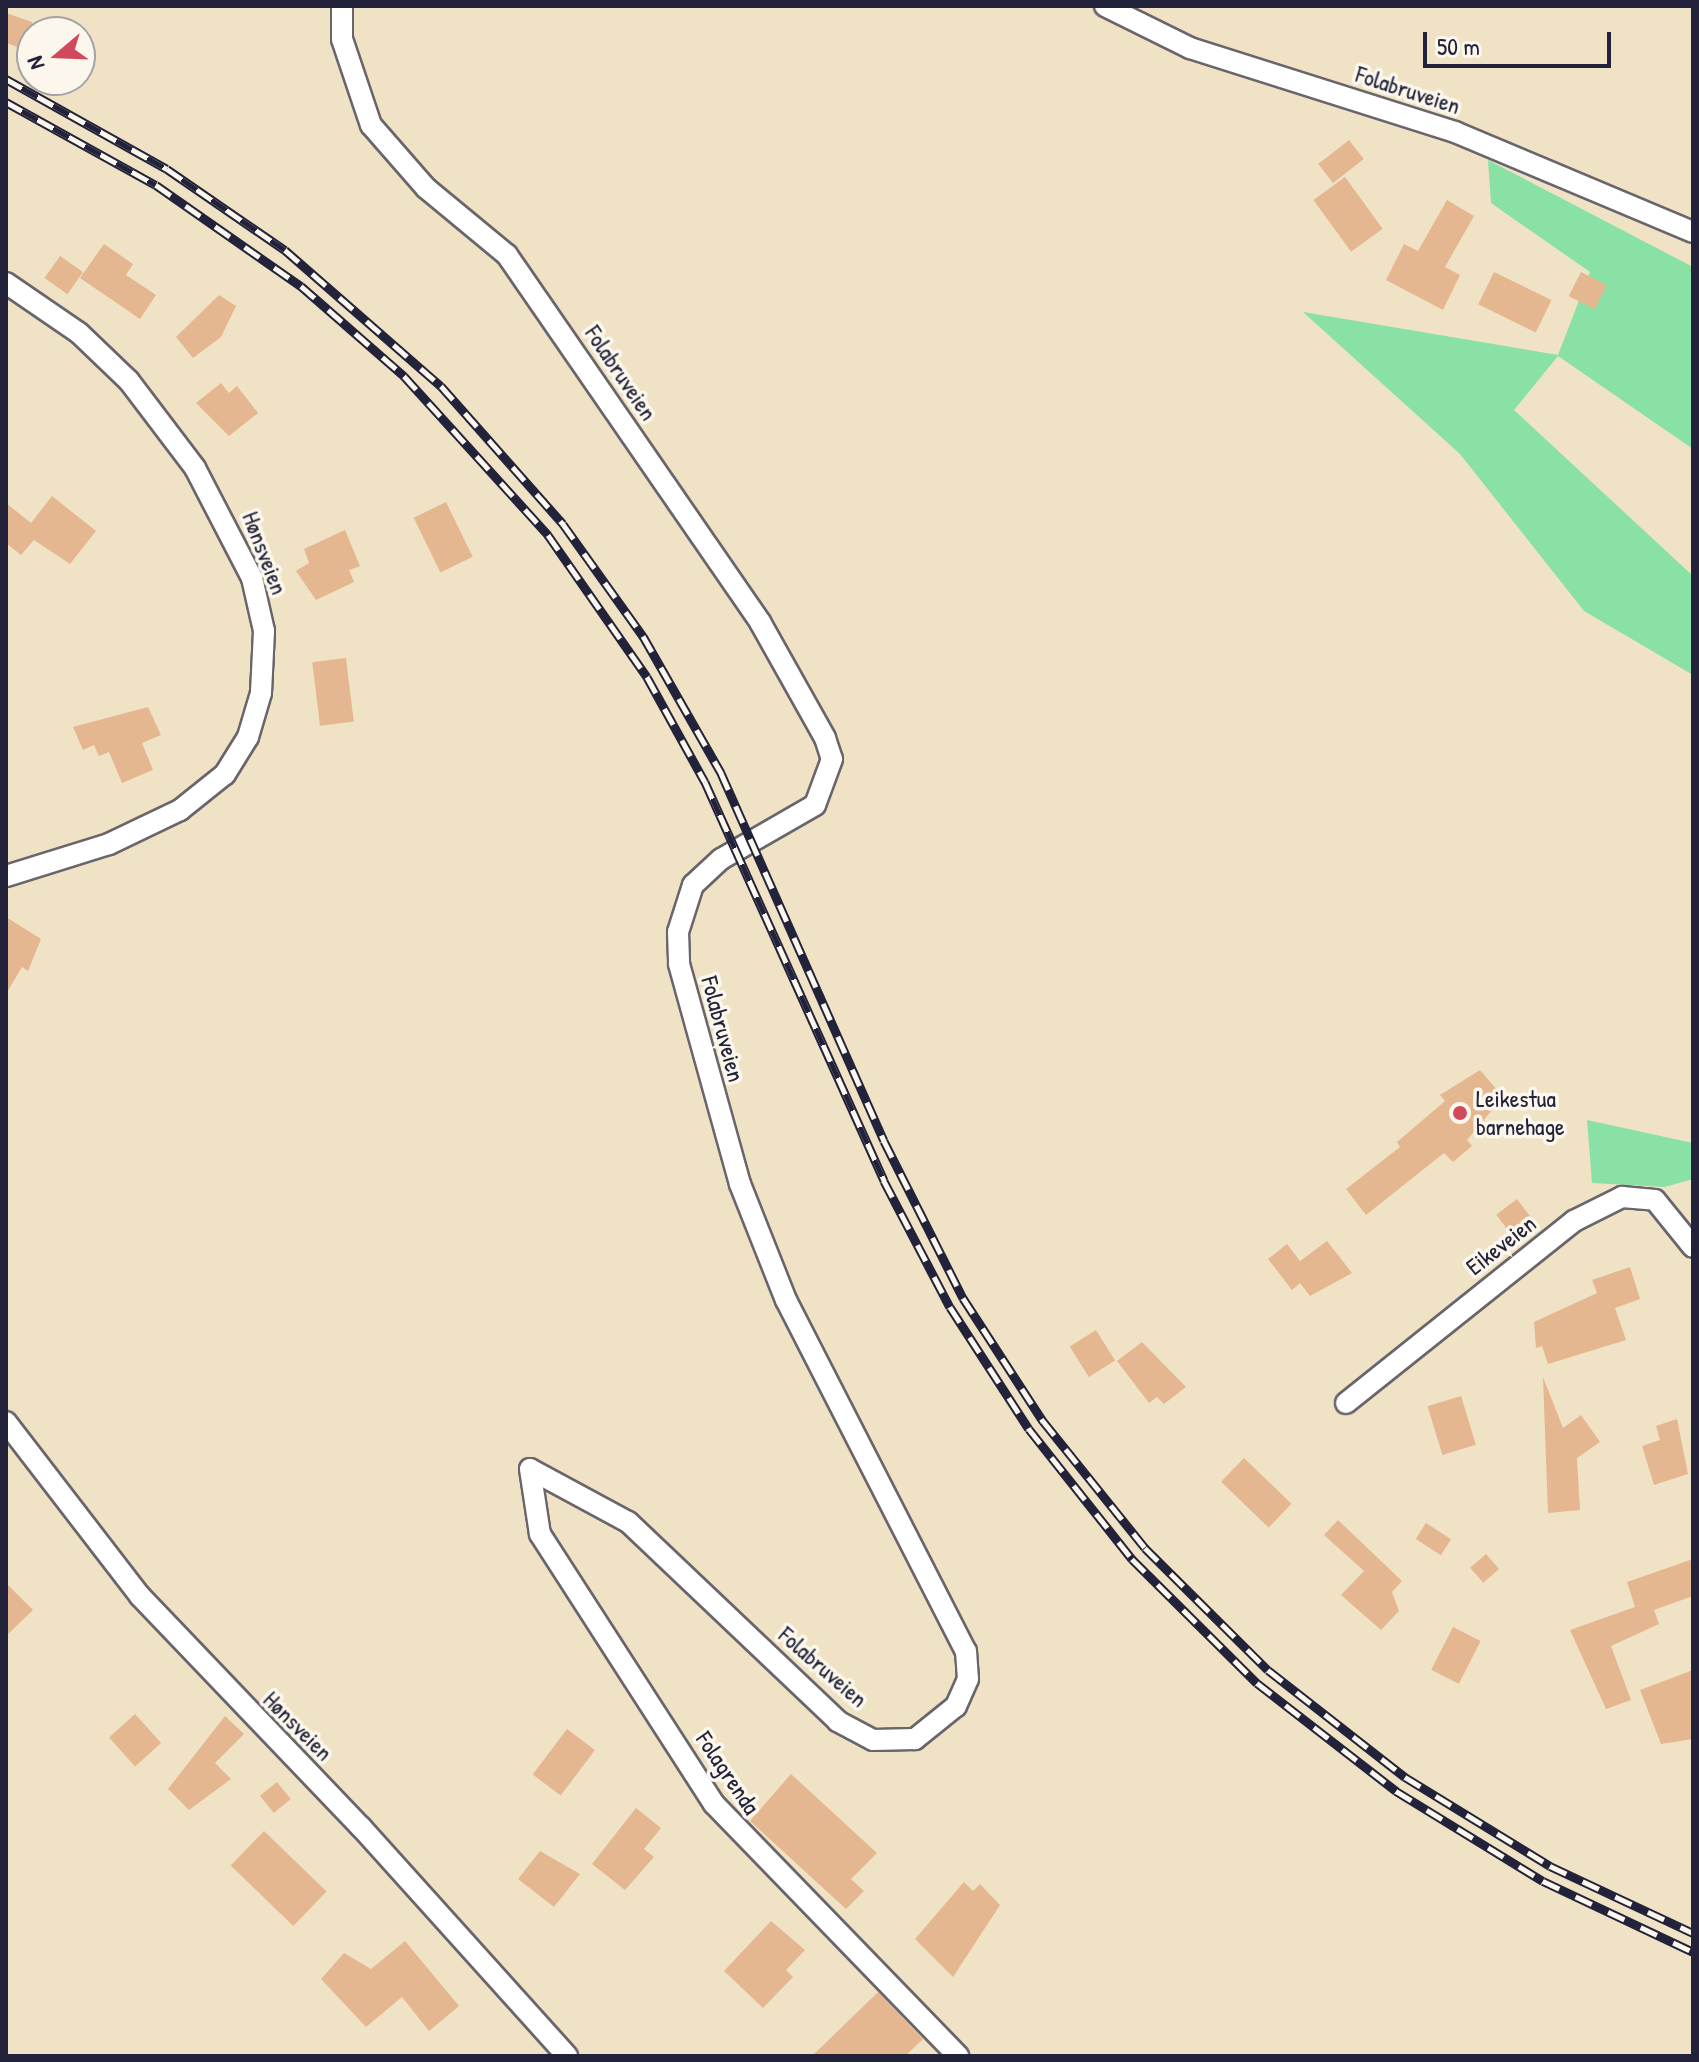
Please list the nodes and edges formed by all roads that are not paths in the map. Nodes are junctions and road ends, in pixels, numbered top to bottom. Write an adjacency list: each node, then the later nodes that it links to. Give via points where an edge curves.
1 (342, 6): 9 (street, Folabruveien, via 345,54 371,125 426,188 507,255 760,622 825,738 832,759 815,805 721,859 693,885 678,932 679,964 740,1184 786,1300 966,1651 968,1679 956,1706 915,1739 873,1740 838,1721 628,1522)
2 (1105, 6): 3 (street, Folabruveien, via 1190,48 1455,132)
3 (1693, 232)
4 (6, 283): 5 (street, Hønsveien, via 79,333 129,381 195,468 252,578 264,631 261,693 248,737 225,774 180,810 109,844)
5 (6, 876)
6 (1693, 1247): 7 (street, Eikeveien, via 1655,1200 1622,1197 1574,1221)
7 (1346, 1403)
8 (6, 1422): 10 (street, Hønsveien, via 140,1596)
9 (530, 1469): 11 (street, Folagrenda, via 540,1534 714,1804)
10 (567, 2056)
11 (958, 2056)

